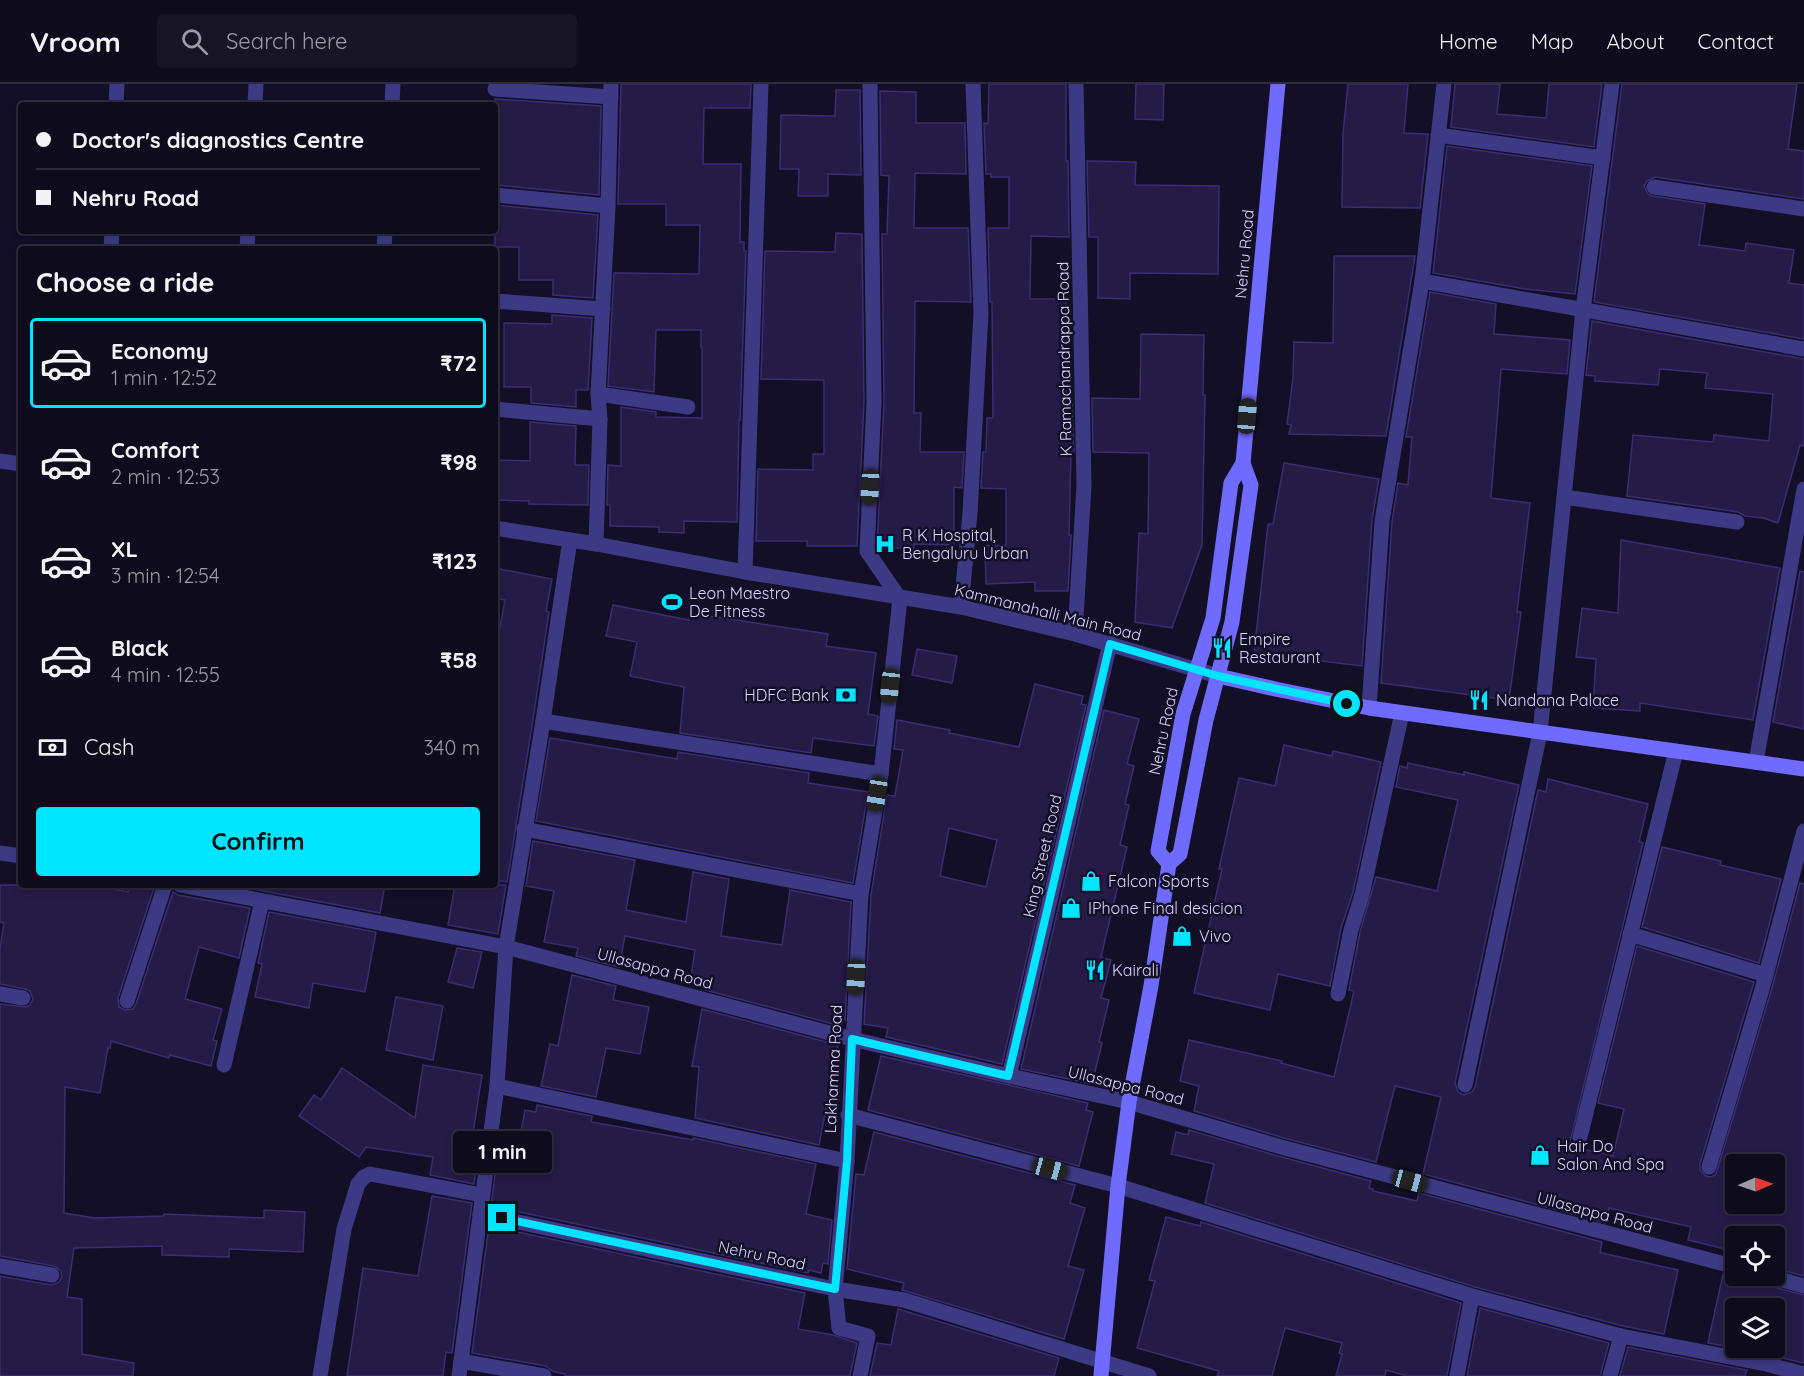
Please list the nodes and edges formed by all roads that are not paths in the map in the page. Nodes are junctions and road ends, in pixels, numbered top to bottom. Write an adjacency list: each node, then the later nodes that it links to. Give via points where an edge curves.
1 (117, 84): 13 (street)
2 (256, 84): 14 (street)
3 (393, 84): 15 (street)
4 (761, 84): 40 (street)
5 (870, 84): 41 (street, via 874,402 867,551)
6 (973, 84): 42 (street, via 981,314)
7 (1076, 84): 43 (street, K Ramachandrappa Road, via 1084,486)
8 (1278, 84): 32 (main road, Nehru Road)
9 (1444, 84): 16 (street)
10 (1612, 84): 17 (street)
11 (495, 89): 12 (street)
12 (611, 90): 20 (street)
13 (116, 102)
14 (255, 102)
15 (392, 102)
16 (1438, 135): 17 (street); 22 (street)
17 (1603, 158): 25 (street)
18 (1654, 187): 21 (street)
19 (498, 195): 20 (street)
20 (608, 206): 24 (street)
21 (1804, 209)
22 (1422, 281): 25 (street); 47 (street, via 1382,521)
23 (498, 301): 24 (street)
24 (603, 309): 27 (street)
25 (1583, 310): 26 (street); 35 (street)
26 (1804, 349)
27 (598, 394): 28 (street); 30 (street)
28 (688, 407)
29 (498, 409): 30 (street)
30 (600, 419): 39 (street)
31 (0, 461): 33 (street)
32 (1243, 463): 45 (main road, Nehru Road, via 1231,483 1213,618); 46 (main road, Nehru Road, via 1251,484 1250,496 1232,622)
33 (18, 464)
34 (1804, 489): 52 (street)
35 (1564, 497): 36 (street); 50 (street)
36 (1737, 522)
37 (498, 528): 38 (street, Kammanahalli Main Road)
38 (570, 540): 39 (street, Kammanahalli Main Road); 49 (street)
39 (596, 543): 40 (street, Kammanahalli Main Road)
40 (745, 572): 41 (street, Kammanahalli Main Road)
41 (900, 598): 42 (street, Kammanahalli Main Road); 54 (street, Lakhamma Road)
42 (961, 607): 43 (street, Kammanahalli Main Road)
43 (1076, 634): 44 (street, Kammanahalli Main Road)
44 (1110, 644): 45 (street, Kammanahalli Main Road); 73 (street, King Street Road)
45 (1196, 669): 46 (street, Kammanahalli Main Road); 59 (main road, Nehru Road, via 1183,714 1158,851)
46 (1218, 676): 47 (main road, Kammanahalli Main Road); 59 (main road, Nehru Road, via 1180,854)
47 (1369, 708): 48 (main road, Kammanahalli Main Road)
48 (1402, 713): 50 (main road, Kammanahalli Main Road); 68 (street)
49 (543, 721): 54 (street); 55 (street)
50 (1540, 733): 51 (main road, Kammanahalli Main Road); 74 (street)
51 (1676, 751): 52 (main road, Kammanahalli Main Road); 64 (street)
52 (1756, 762): 53 (main road, Kammanahalli Main Road)
53 (1804, 769)
54 (881, 774): 62 (street, Lakhamma Road)
55 (524, 829): 62 (street); 65 (street)
56 (1804, 831): 66 (street)
57 (0, 853): 58 (street)
58 (18, 856)
59 (1169, 864): 76 (main road, Nehru Road)
60 (164, 888): 70 (street)
61 (195, 888): 63 (street, Ullasappa Road)
62 (861, 894): 71 (street, Lakhamma Road)
63 (262, 901): 65 (street, Ullasappa Road); 72 (street)
64 (1630, 934): 66 (street); 78 (street)
65 (506, 947): 71 (street, Ullasappa Road); 75 (street)
66 (1766, 975): 80 (street)
67 (0, 994): 69 (street)
68 (1338, 994)
69 (23, 998)
70 (127, 1002)
71 (852, 1039): 73 (street, Ullasappa Road); 77 (street, Lakhamma Road)
72 (224, 1065)
73 (1008, 1076): 76 (street, Ullasappa Road)
74 (1466, 1085)
75 (497, 1086): 79 (street); 82 (street)
76 (1129, 1102): 81 (main road, Nehru Road); 84 (street, Ullasappa Road, via 1281,1147)
77 (848, 1115): 79 (street, Lakhamma Road); 81 (street)
78 (1580, 1137)
79 (847, 1161): 89 (street, Lakhamma Road)
80 (1709, 1167)
81 (1118, 1186): 90 (street); 93 (main road, Nehru Road)
82 (482, 1195): 83 (street); 96 (street, via 370,1174 364,1177 358,1184 344,1229)
83 (480, 1214): 89 (street, Nehru Road); 92 (street)
84 (1725, 1264)
85 (0, 1266): 86 (street)
86 (52, 1275)
87 (1785, 1281): 88 (street)
88 (1804, 1286)
89 (835, 1289): 93 (street, Nehru Road, via 904,1300); 98 (street, Lakhamma Road, via 839,1328 868,1336)
90 (1472, 1296): 91 (street); 100 (street)
91 (1621, 1336): 94 (street); 101 (street)
92 (460, 1369): 97 (street)
93 (1102, 1369): 99 (street)
94 (1764, 1370): 95 (street)
95 (1804, 1374)
96 (320, 1376)
97 (544, 1376)
98 (860, 1376)
99 (1149, 1376)
100 (1457, 1376)
101 (1610, 1376)

